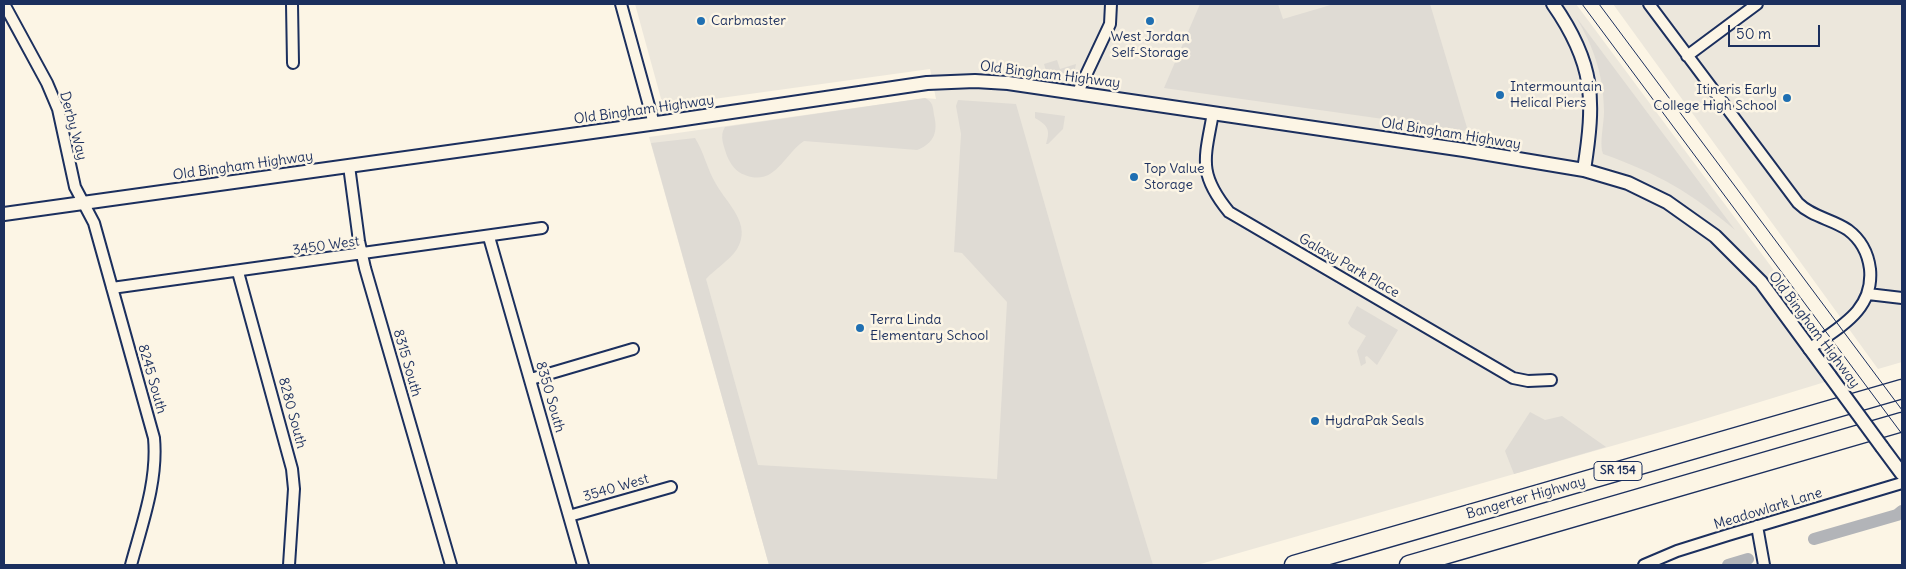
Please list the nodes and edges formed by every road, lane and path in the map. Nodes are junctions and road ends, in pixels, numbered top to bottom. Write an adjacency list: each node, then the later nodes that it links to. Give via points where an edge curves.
1 (4, 4): 15 (street, Derby Way, via 58,109 75,187)
2 (292, 4): 9 (street)
3 (621, 4): 12 (street)
4 (1111, 4): 10 (street, via 1110,24)
5 (1553, 4): 14 (street, via 1576,40 1588,77 1591,118)
6 (1649, 4): 8 (street)
7 (1757, 4): 8 (street)
8 (1687, 56): 22 (street, via 1798,203 1808,212 1847,230 1860,242 1869,262 1871,282)
9 (293, 63)
10 (1078, 92): 11 (street, Old Bingham Highway); 12 (street, Old Bingham Highway, via 991,82 933,82)
11 (1213, 113): 14 (street, Old Bingham Highway); 27 (street, Galaxy Park Place, via 1204,160 1207,177 1216,196 1229,212 1513,378)
12 (654, 124): 13 (street, Old Bingham Highway)
13 (348, 166): 15 (street, Old Bingham Highway); 19 (street, 8315 South)
14 (1584, 170): 24 (street, Old Bingham Highway, via 1628,183 1667,202 1715,236 1761,282)
15 (84, 204): 16 (street, Old Bingham Highway); 21 (street, 8245 South, via 94,223)
16 (4, 214)
17 (542, 228): 18 (street, 3450 West)
18 (489, 236): 19 (street, 3450 West); 26 (street, 8350 South)
19 (362, 255): 20 (street, 3450 West); 37 (street, 8315 South)
20 (238, 272): 21 (street, 3450 West); 36 (street, 8280 South, via 292,469 294,489)
21 (112, 288): 35 (street, 8245 South, via 150,419 156,456)
22 (1868, 294): 23 (street); 24 (street, via 1854,315)
23 (1902, 298)
24 (1809, 348): 30 (street, Old Bingham Highway, bridge)
25 (633, 349): 26 (street)
26 (531, 379): 33 (street, 8350 South)
27 (1551, 380)
28 (1902, 389): 39 (highway, Bangerter Highway / SR 154)
29 (1902, 422): 40 (highway, SR 154)
30 (1902, 474)
31 (1902, 483): 34 (street, Meadowlark Lane)
32 (671, 486): 33 (street, 3540 West)
33 (569, 516): 38 (street, 8350 South)
34 (1757, 526): 41 (street, Meadowlark Lane, via 1676,551); 42 (street)
35 (132, 565)
36 (289, 565)
37 (451, 565)
38 (583, 565)
39 (1294, 565)
40 (1409, 565)
41 (1644, 565)
42 (1764, 565)

